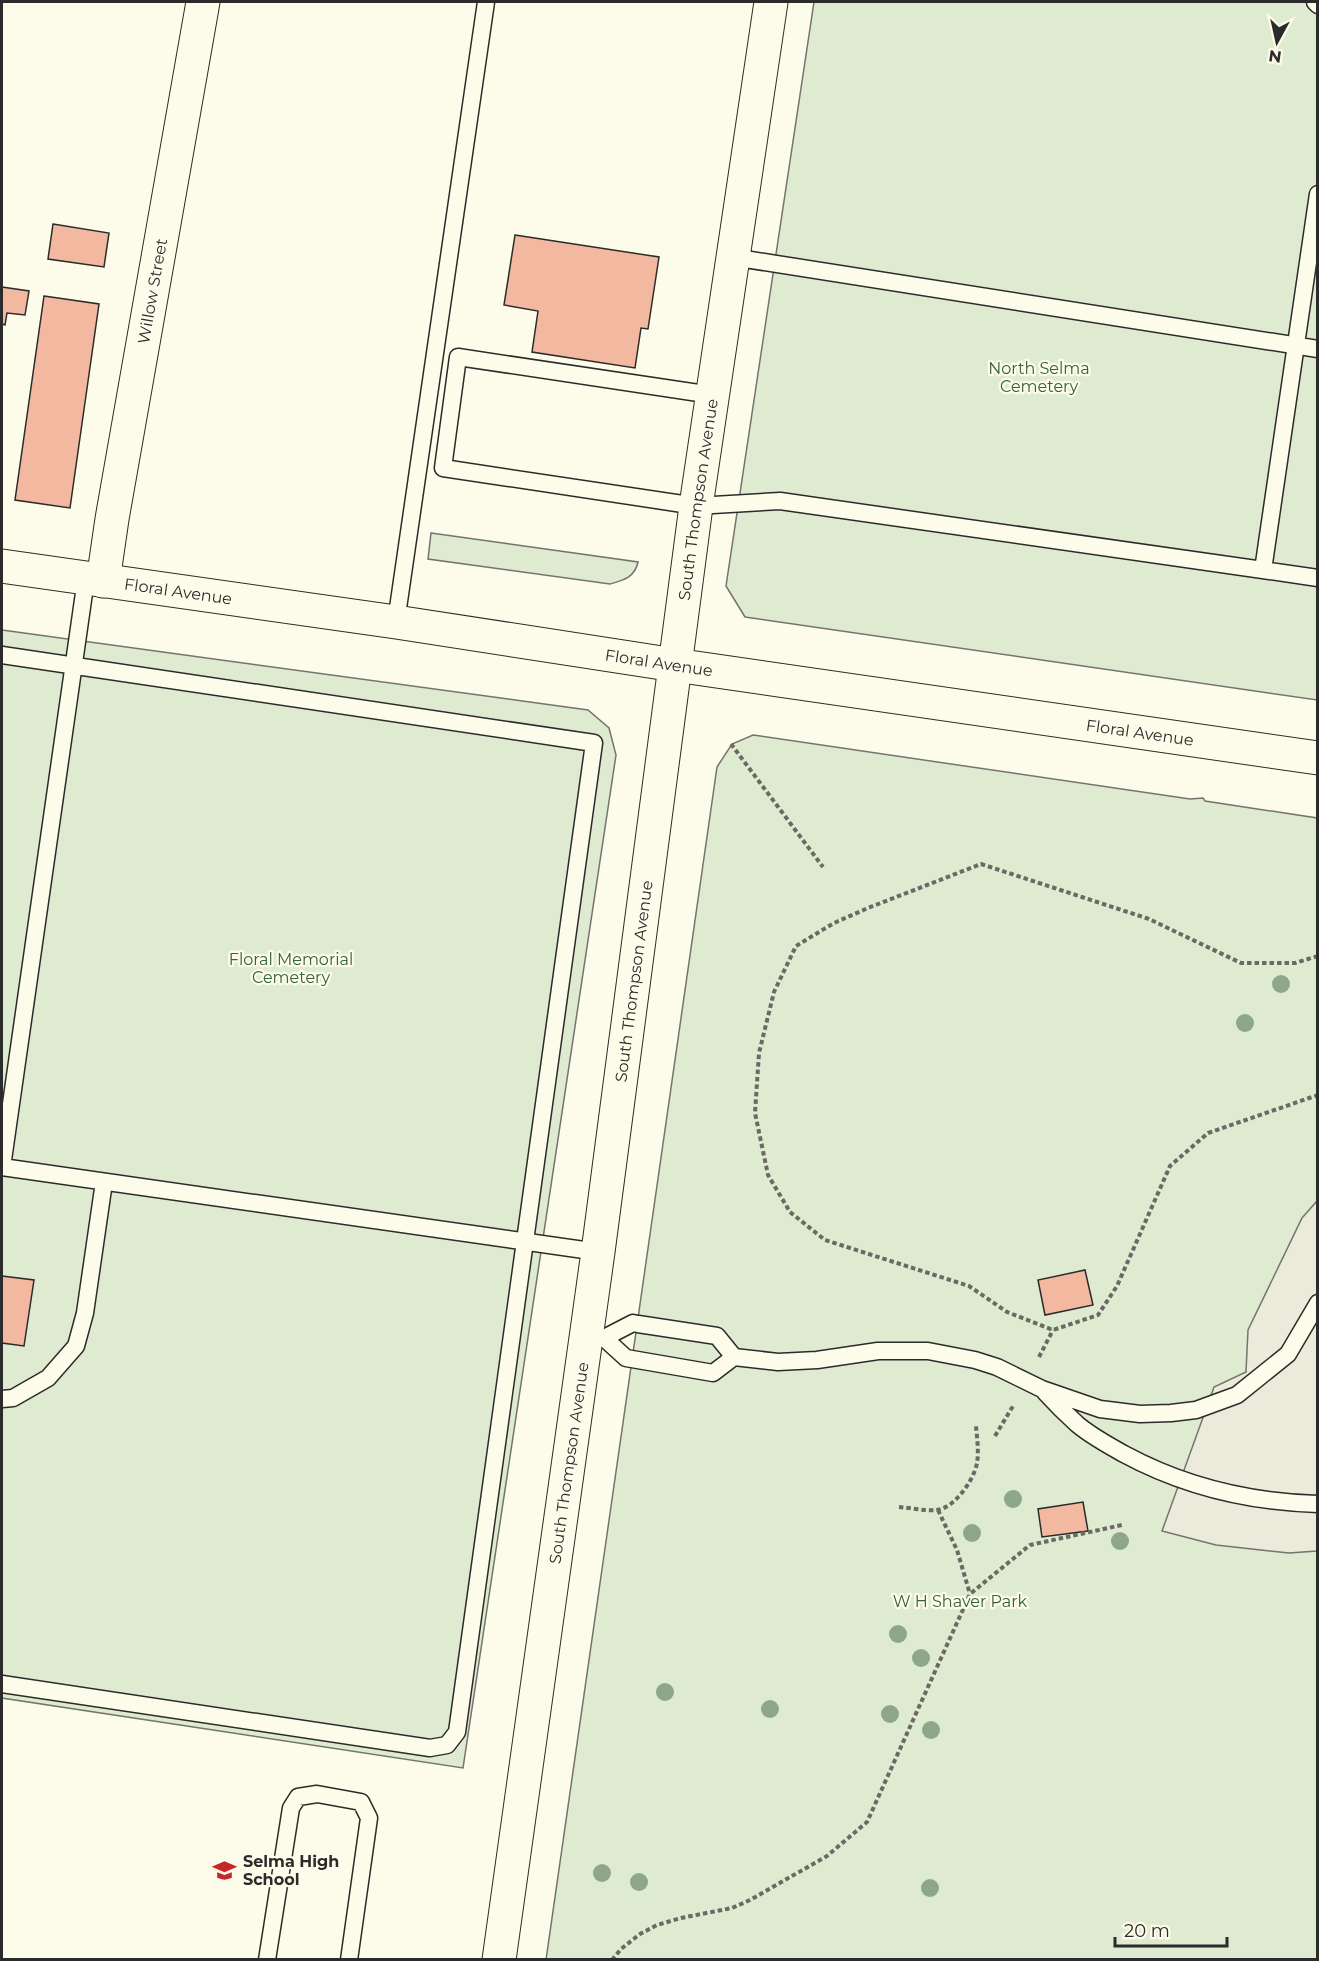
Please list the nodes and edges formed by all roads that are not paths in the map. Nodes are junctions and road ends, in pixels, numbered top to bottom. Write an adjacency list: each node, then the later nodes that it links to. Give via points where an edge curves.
1 (203, 2): 13 (street, Willow Street, via 112,519)
2 (486, 2): 14 (lane)
3 (771, 2): 5 (street, South Thompson Avenue)
4 (1317, 194): 6 (lane)
5 (732, 257): 6 (lane); 8 (street, South Thompson Avenue)
6 (1295, 346): 7 (lane); 11 (lane)
7 (1317, 350)
8 (712, 395): 9 (street, South Thompson Avenue); 9 (lane, via 458,357 444,468)
9 (696, 506): 11 (lane, via 780,501); 17 (street, South Thompson Avenue)
10 (2, 566): 13 (street, Floral Avenue)
11 (1263, 570): 12 (lane)
12 (1317, 578)
13 (94, 580): 14 (street, Floral Avenue); 16 (lane)
14 (396, 622): 17 (street, Floral Avenue)
15 (2, 655): 16 (lane)
16 (73, 665): 19 (lane); 21 (lane, via 594,743)
17 (675, 665): 18 (street, Floral Avenue); 22 (street, South Thompson Avenue)
18 (1317, 758)
19 (2, 1167): 20 (lane)
20 (104, 1182): 21 (lane); 27 (lane, via 85,1313 76,1346 48,1378 13,1398)
21 (524, 1242): 22 (lane); 29 (lane, via 457,1732 447,1744 430,1748)
22 (598, 1252): 24 (street, South Thompson Avenue)
23 (1317, 1302): 26 (lane, via 1287,1354 1237,1395 1196,1410 1140,1414 1100,1409)
24 (595, 1336): 25 (lane, via 633,1323 717,1336); 25 (lane, via 627,1358 713,1373); 32 (street, South Thompson Avenue)
25 (734, 1357): 26 (lane, via 778,1362 878,1351 928,1351 997,1366)
26 (1042, 1389): 28 (lane, via 1078,1425 1167,1474 1206,1489 1247,1498)
27 (2, 1399)
28 (1317, 1504)
29 (2, 1684)
30 (267, 1959): 31 (lane, via 291,1808 298,1797 317,1794 361,1803 369,1818)
31 (349, 1959)
32 (499, 1959)

